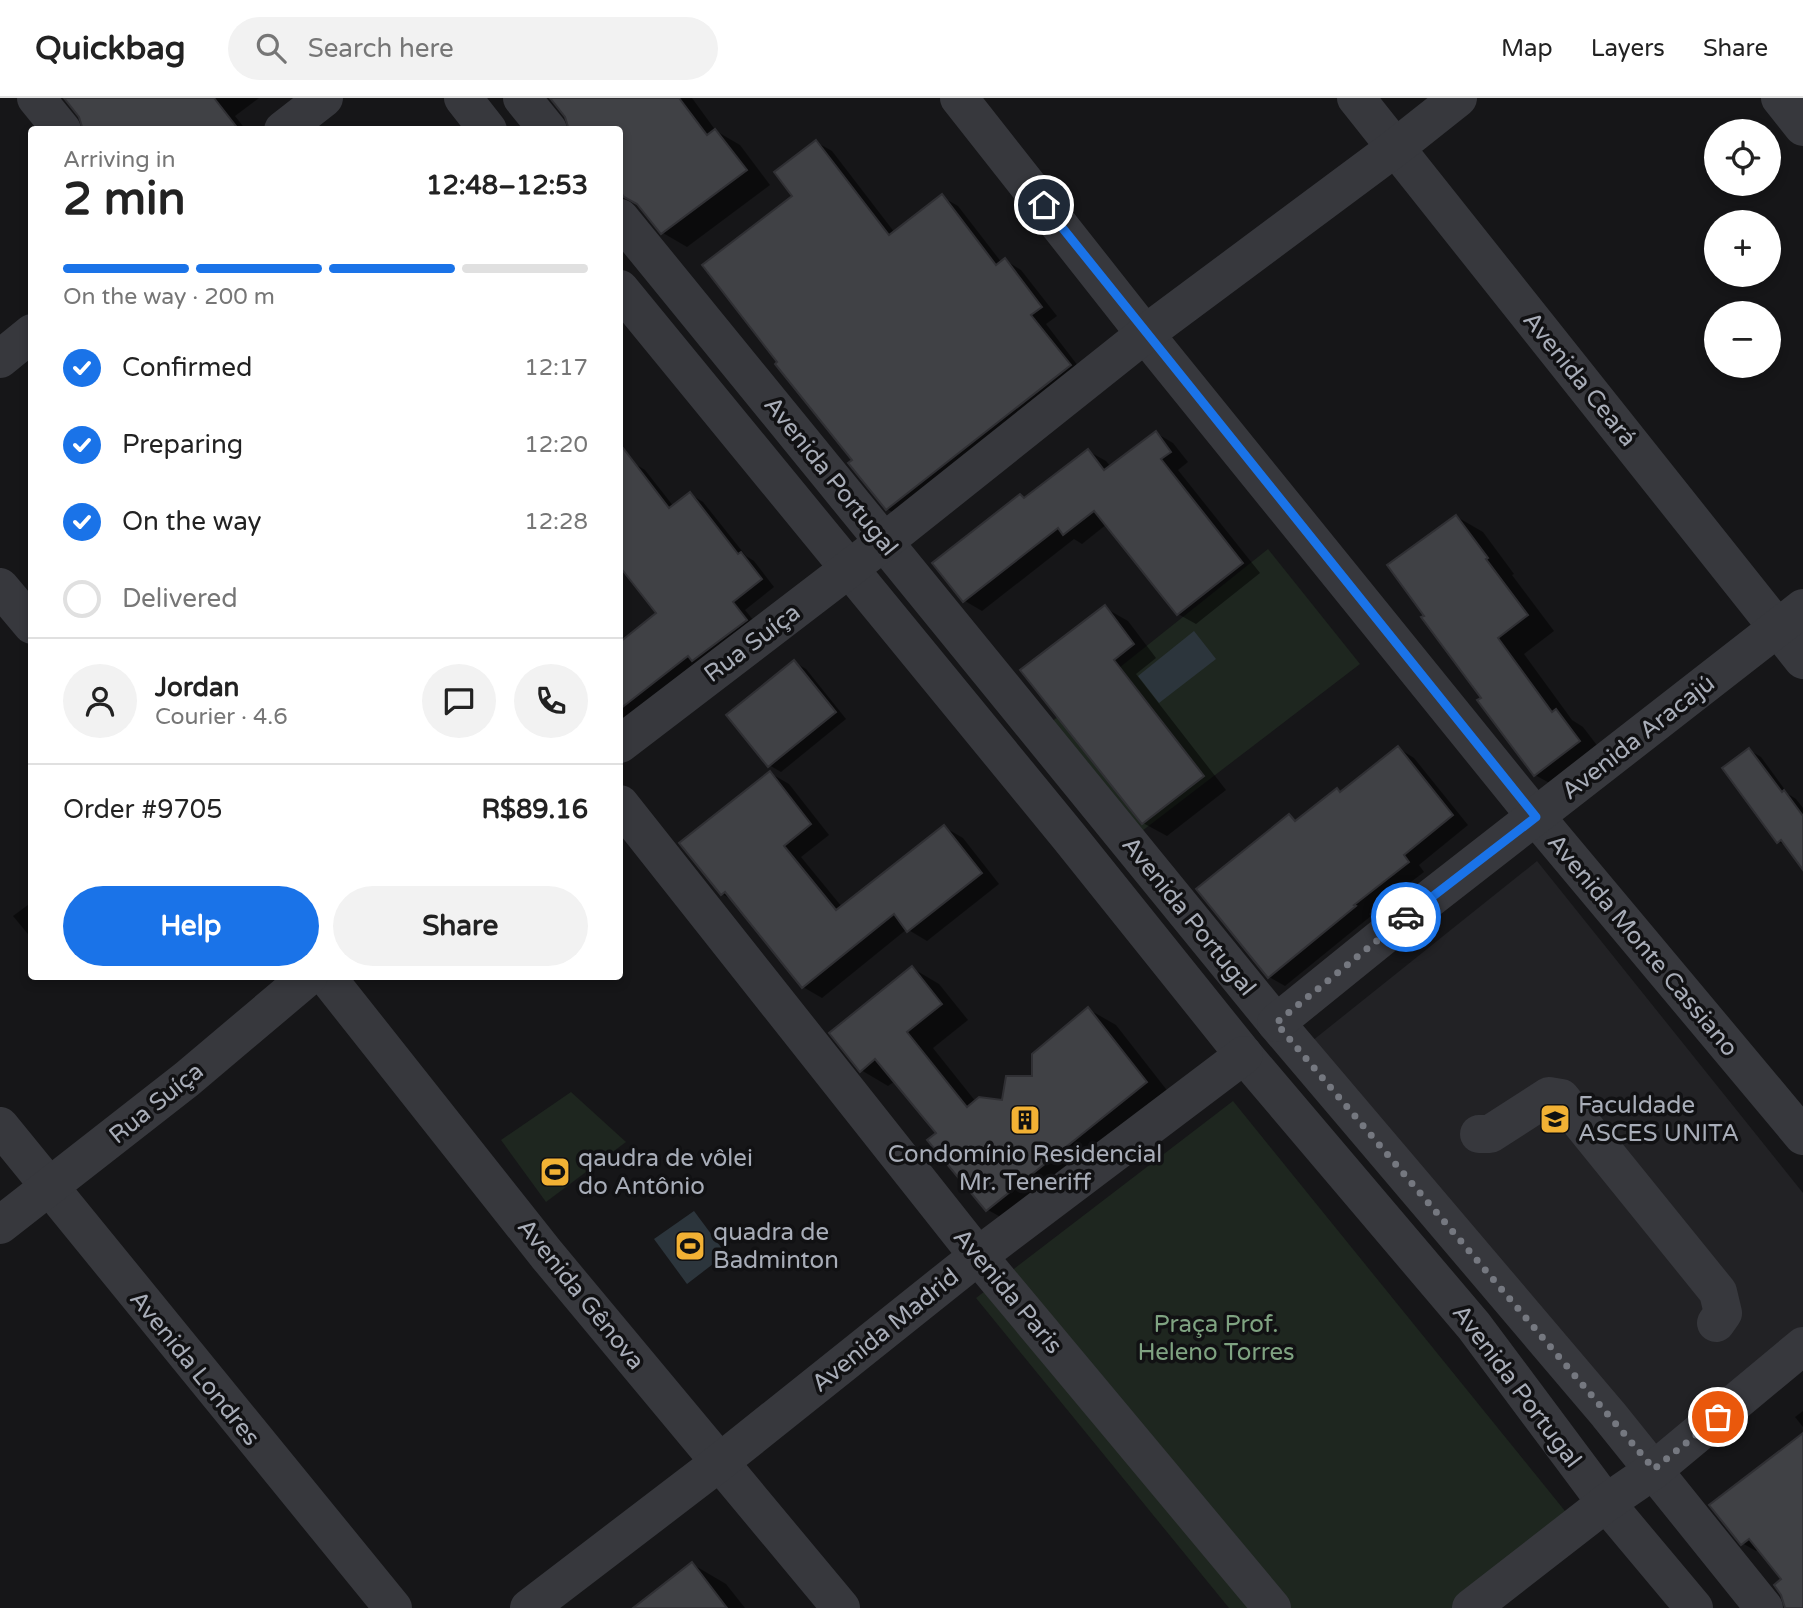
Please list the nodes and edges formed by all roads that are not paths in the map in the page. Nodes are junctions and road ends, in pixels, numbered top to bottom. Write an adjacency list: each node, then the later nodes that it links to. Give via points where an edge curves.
1 (36, 98): 9 (street)
2 (324, 98): 10 (street)
3 (463, 98): 11 (street)
4 (522, 98): 12 (street)
5 (960, 98): 17 (street, Avenida Monte Cassiano)
6 (1356, 98): 14 (street, Avenida Ceará)
7 (1458, 98): 14 (street, Rua Suíça)
8 (1780, 98): 13 (street)
9 (59, 126)
10 (289, 126)
11 (485, 126)
12 (545, 126)
13 (1803, 127)
14 (1395, 148): 17 (street, Rua Suíça); 23 (street, Avenida Ceará)
15 (623, 222): 20 (street, Avenida Portugal)
16 (623, 293): 21 (street, Avenida Portugal)
17 (1146, 334): 20 (street, Rua Suíça); 28 (street, Avenida Monte Cassiano)
18 (28, 336): 19 (street)
19 (0, 359)
20 (884, 542): 21 (street, Rua Suíça); 31 (street, Avenida Portugal)
21 (849, 568): 26 (street, Rua Suíça); 32 (street, Avenida Portugal)
22 (0, 587): 24 (street)
23 (1791, 617): 25 (street, Avenida Ceará); 28 (street, Avenida Aracajú)
24 (28, 620)
25 (1803, 660)
26 (623, 742)
27 (623, 808): 38 (street, Avenida Paris)
28 (1536, 817): 31 (street, Avenida Aracajú); 35 (street, Avenida Monte Cassiano)
29 (304, 980): 36 (street, Rua Suíça)
30 (329, 980): 41 (street, Avenida Gênova, via 547,1255)
31 (1276, 1023): 42 (street, Avenida Portugal)
32 (1244, 1055): 38 (street, Avenida Madrid); 43 (street, Avenida Portugal, via 1474,1326)
33 (0, 1126): 36 (street, Avenida Londres)
34 (1479, 1134): 39 (street, via 1490,1134 1549,1096 1561,1098 1718,1292 1723,1313)
35 (1803, 1136)
36 (49, 1188): 37 (street, Rua Suíça); 44 (street, Avenida Londres)
37 (0, 1225)
38 (978, 1256): 41 (street, Avenida Madrid); 47 (street, Avenida Paris)
39 (1716, 1323)
40 (1803, 1346): 42 (street)
41 (720, 1462): 45 (street, Avenida Madrid); 46 (street, Avenida Gênova)
42 (1654, 1469): 43 (street); 50 (street, Avenida Portugal)
43 (1606, 1503): 48 (street); 49 (street, Avenida Portugal)
44 (393, 1608)
45 (529, 1608)
46 (841, 1608)
47 (1272, 1608)
48 (1471, 1608)
49 (1694, 1608)
50 (1764, 1608)

